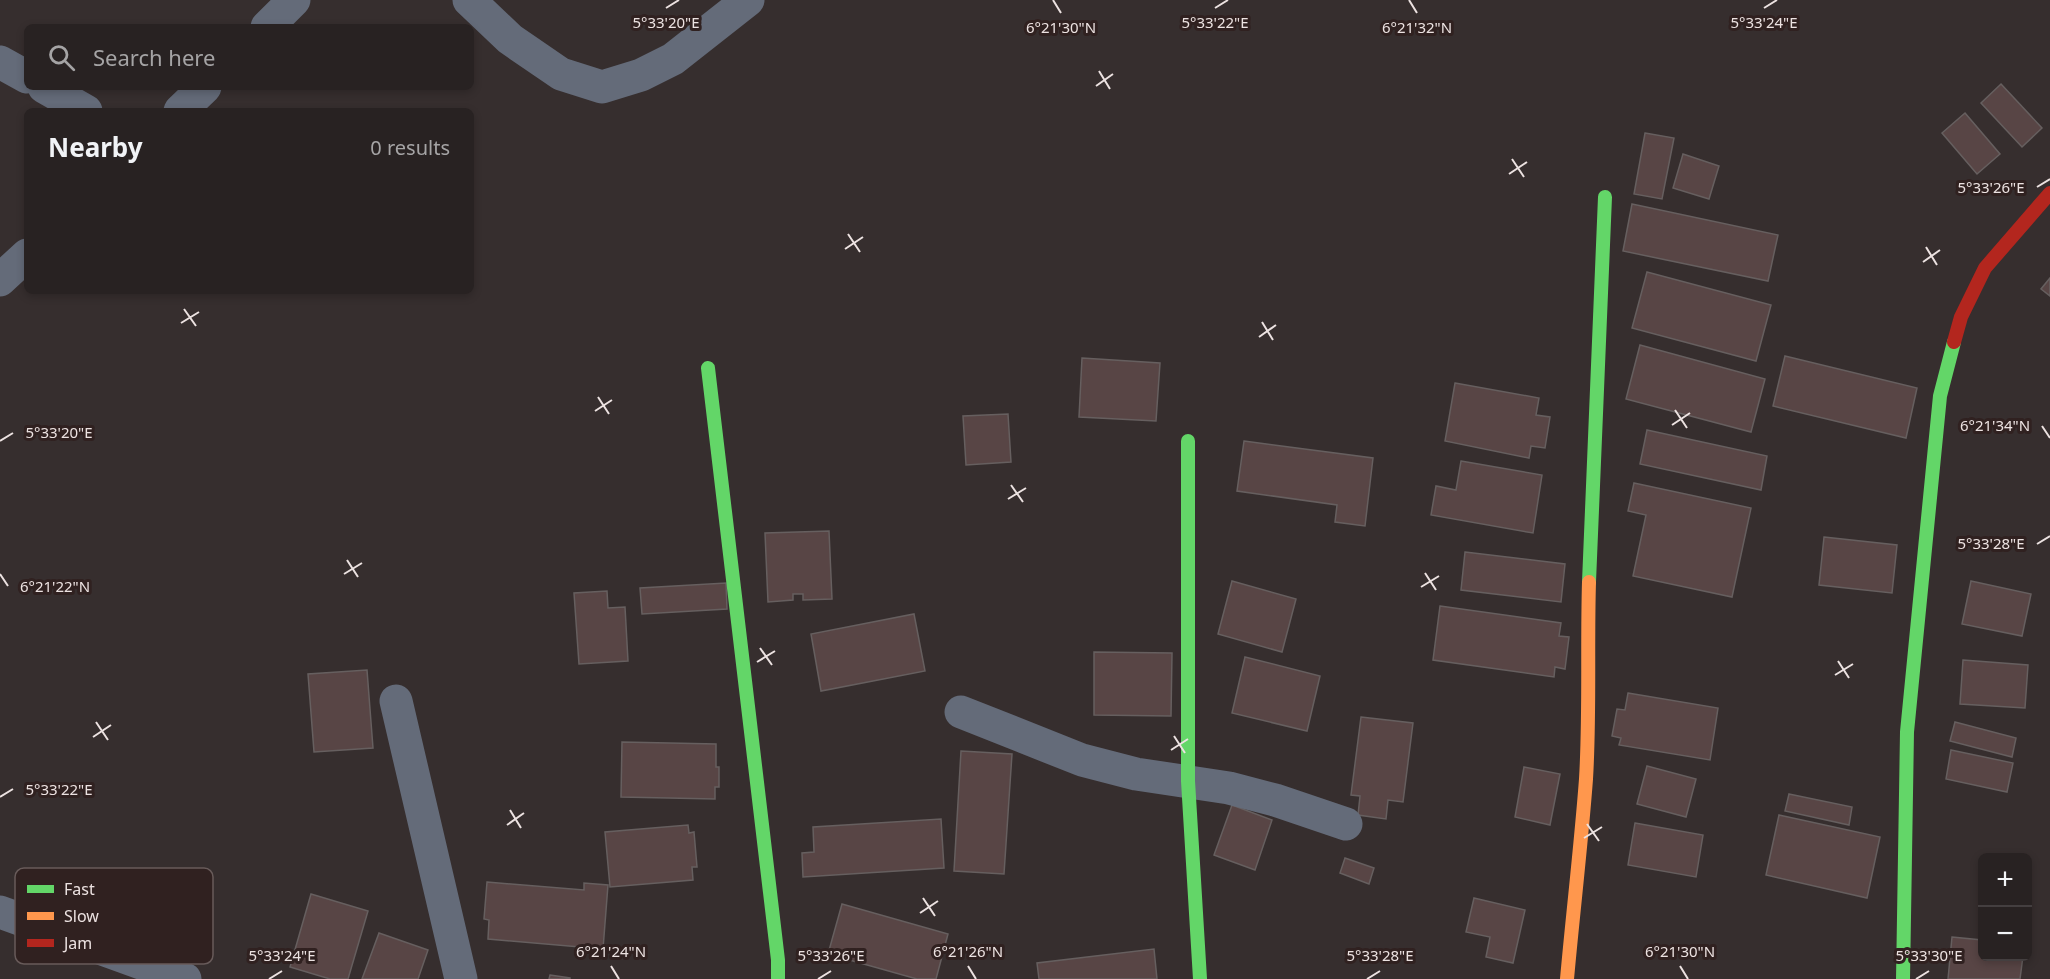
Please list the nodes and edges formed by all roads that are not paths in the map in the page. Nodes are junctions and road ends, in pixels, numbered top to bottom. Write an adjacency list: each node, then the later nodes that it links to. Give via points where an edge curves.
1 (294, 0): 4 (street)
2 (469, 0): 3 (street, via 510,39 561,74 602,87 641,75 673,59)
3 (748, 0)
4 (270, 24)
5 (0, 62): 6 (street)
6 (24, 75)
7 (49, 90): 9 (street)
8 (202, 90): 10 (street)
9 (82, 108)
10 (183, 108)
11 (2050, 193): 29 (street, via 1985,268 1961,317 1940,396 1907,732)
12 (1605, 197): 28 (street, via 1587,637 1586,779)
13 (24, 258): 14 (street)
14 (0, 280)
15 (708, 368): 26 (street)
16 (1188, 441): 19 (street)
17 (396, 701): 25 (street)
18 (961, 712): 19 (street, via 1082,760 1136,774)
19 (1188, 781): 20 (street, via 1275,800); 27 (street)
20 (1346, 824)
21 (0, 912): 22 (street)
22 (15, 917)
23 (144, 964): 24 (street)
24 (185, 979)
25 (461, 979)
26 (778, 979)
27 (1200, 979)
28 (1567, 979)
29 (1903, 979)

